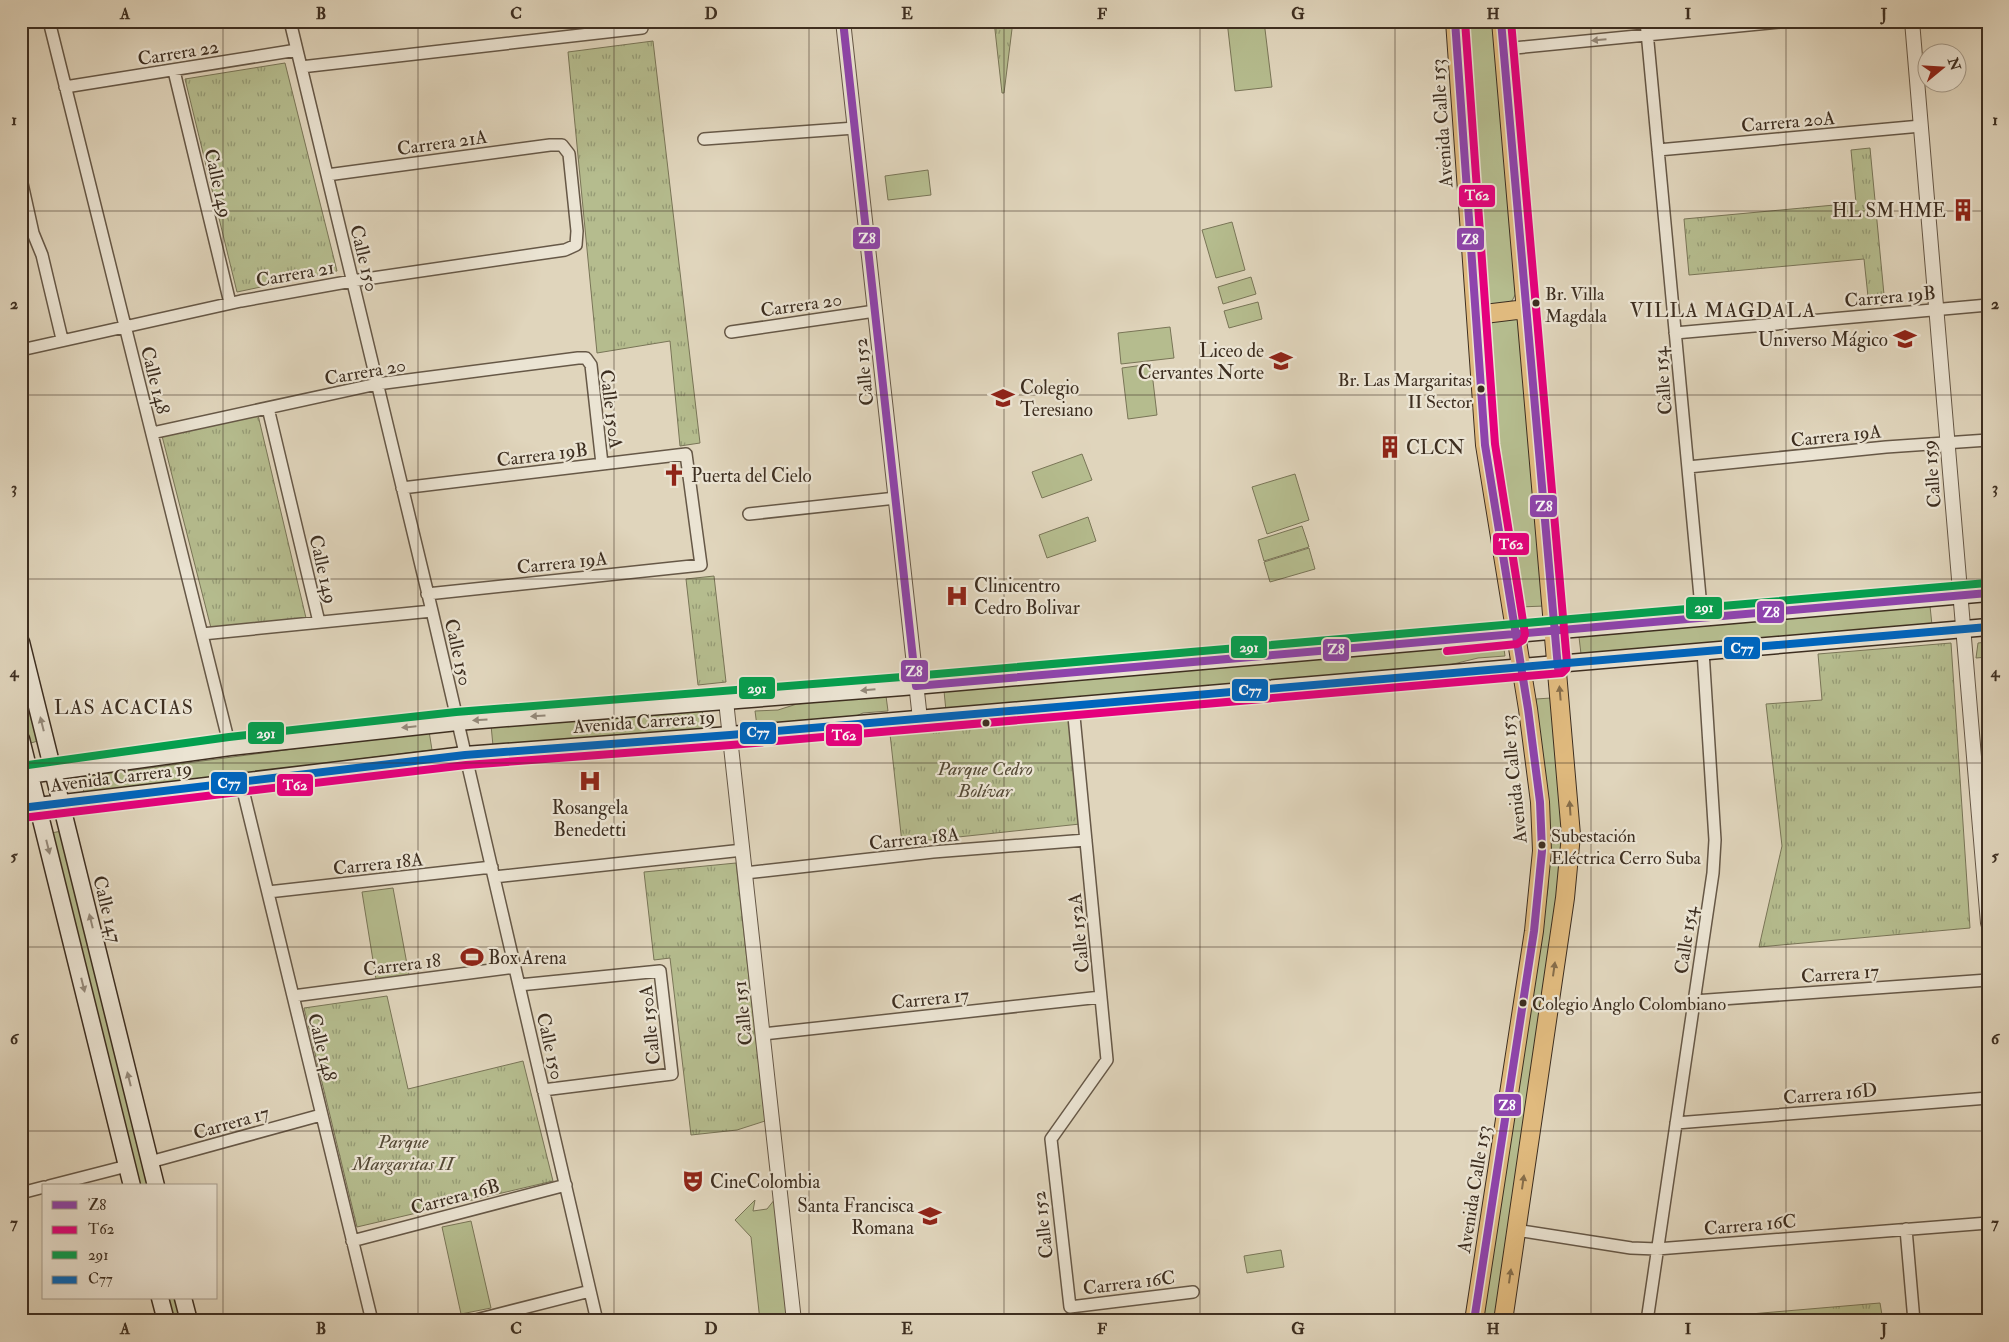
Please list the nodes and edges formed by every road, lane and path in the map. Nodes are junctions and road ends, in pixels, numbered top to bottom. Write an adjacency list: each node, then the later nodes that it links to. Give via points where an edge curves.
1 (49, 21): 16 (street, Calle 148)
2 (290, 21): 13 (street, Calle 150)
3 (843, 21): 18 (street, Calle 152)
4 (1455, 21): 30 (main road, Avenida Calle 153)
5 (1501, 21): 12 (main road)
6 (1646, 21): 11 (street, Calle 154)
7 (1791, 21): 9 (street)
8 (1912, 21): 17 (street, Calle 159)
9 (1778, 22): 11 (street)
10 (642, 25): 14 (street)
11 (1648, 35): 12 (street, one-way to 12); 20 (street, Calle 154)
12 (1504, 49): 27 (main road)
13 (297, 50): 14 (street, Calle 150); 15 (street, Carrera 22)
14 (301, 68): 21 (street, Calle 150)
15 (174, 71): 16 (street, Carrera 22); 25 (street, Calle 149)
16 (65, 87): 31 (street, Calle 148)
17 (1921, 126): 20 (street, Carrera 20A); 28 (street, Calle 159)
18 (854, 128): 19 (street); 29 (street, Calle 152)
19 (704, 139)
20 (1658, 150): 33 (street, Calle 154)
21 (327, 175): 23 (street, Carrera 21A, via 562,145 568,154); 24 (street, Calle 150)
22 (21, 179): 34 (street)
23 (576, 245): 24 (street, Carrera 21, via 565,250)
24 (352, 281): 25 (street, Carrera 21); 37 (street, Calle 150)
25 (230, 303): 31 (street, Carrera 21)
26 (1988, 304): 28 (street, Carrera 19B)
27 (1526, 309): 30 (main road); 56 (main road)
28 (1936, 310): 33 (street, Carrera 19B); 41 (street, Calle 159)
29 (875, 311): 32 (street, Carrera 20); 45 (street, Calle 152)
30 (1476, 315): 58 (main road, Avenida Calle 153, via 1486,453)
31 (125, 325): 34 (street, Carrera 21); 39 (street, Calle 148)
32 (731, 332)
33 (1675, 333): 43 (street, Calle 154)
34 (62, 339): 35 (street, Carrera 21)
35 (21, 350)
36 (586, 358): 37 (street, Carrera 20); 42 (street, Calle 150A, via 591,365)
37 (377, 384): 38 (street, Carrera 20); 44 (street, Calle 150)
38 (268, 408): 39 (street, Carrera 20); 53 (street, Calle 149)
39 (152, 433): 57 (street, Calle 148)
40 (1988, 440): 41 (street, Carrera 19A)
41 (1948, 443): 43 (street, Carrera 19A); 50 (street, Calle 159)
42 (602, 464): 44 (street, Carrera 19B); 47 (street, Carrera 19B, via 686,454)
43 (1688, 467): 52 (street, Calle 154)
44 (402, 488): 49 (street, Calle 150)
45 (896, 498): 46 (street); 63 (street, Calle 152)
46 (749, 514)
47 (701, 565): 49 (street, Carrera 19A)
48 (1988, 593): 50 (main road, Avenida Carrera 19)
49 (428, 594): 51 (street, Calle 150)
50 (1960, 596): 52 (main road, Avenida Carrera 19); 55 (street, Calle 159)
51 (432, 611): 53 (street); 67 (street, Calle 150)
52 (1702, 618): 56 (main road, Avenida Carrera 19)
53 (319, 622): 57 (street)
54 (1988, 627): 55 (main road, Avenida Carrera 19)
55 (1963, 629): 60 (main road, Avenida Carrera 19); 83 (street, Calle 159)
56 (1554, 631): 58 (main road, Avenida Carrera 19); 61 (main road)
57 (202, 634): 70 (street, Calle 148)
58 (1515, 634): 62 (main road, Avenida Calle 153); 63 (main road, Avenida Carrera 19)
59 (21, 642): 72 (main road, Calle 147, one-way to 59)
60 (1702, 651): 61 (main road, Avenida Carrera 19); 89 (street, Calle 154, via 1715,840)
61 (1557, 664): 62 (main road, Avenida Carrera 19); 106 (main road, one-way to 61, via 1570,851 1570,812)
62 (1520, 667): 65 (main road, Avenida Carrera 19); 121 (main road, Avenida Calle 153, via 1540,802 1542,865)
63 (916, 686): 64 (main road, Avenida Carrera 19, one-way to 64); 66 (street, Calle 152)
64 (726, 701): 67 (main road, Avenida Carrera 19, one-way to 67); 68 (street, Calle 151)
65 (1073, 706): 66 (main road, Avenida Carrera 19); 78 (street, Calle 152A)
66 (920, 719): 68 (main road, Avenida Carrera 19)
67 (458, 722): 70 (main road, Avenida Carrera 19, one-way to 70); 71 (street, Calle 150)
68 (730, 735): 71 (main road, Avenida Carrera 19); 79 (street, Calle 151)
69 (21, 739): 73 (main road)
70 (230, 747): 72 (main road, Avenida Carrera 19)
71 (465, 755): 74 (main road, Avenida Carrera 19); 80 (street, Calle 150)
72 (54, 771): 73 (main road, Avenida Carrera 19); 75 (main road, Calle 147)
73 (26, 775): 76 (main road)
74 (241, 782): 75 (main road, Avenida Carrera 19); 82 (street, Calle 148)
75 (62, 804): 76 (main road, Avenida Carrera 19); 96 (main road, Calle 147, one-way to 75)
76 (38, 806): 77 (main road, Avenida Carrera 19); 97 (main road, one-way to 97)
77 (21, 808)
78 (1086, 840): 81 (street, Carrera 18A, via 933,852); 88 (street, Calle 152A)
79 (742, 850): 80 (street, Carrera 18A); 81 (street, Calle 151)
80 (493, 872): 82 (street, Carrera 18A); 84 (street, Calle 150)
81 (745, 873): 90 (street, Calle 151)
82 (268, 892): 87 (street, Calle 148)
83 (1988, 923)
84 (515, 967): 86 (street, Calle 150); 87 (street, Carrera 18)
85 (1988, 980): 89 (street, Carrera 17)
86 (519, 985): 91 (street, Calle 150); 91 (street, Calle 150A, via 660,971 672,1074)
87 (293, 996): 93 (street, Calle 148)
88 (1101, 997): 90 (street, Carrera 17); 95 (street, Calle 152A, via 1107,1060)
89 (1694, 1001): 94 (street, Calle 154)
90 (763, 1034): 120 (street, Calle 151)
91 (544, 1090): 101 (street, Calle 150)
92 (1988, 1098): 94 (street, Carrera 16D)
93 (322, 1115): 96 (street, Carrera 17); 107 (street, Calle 148)
94 (1676, 1123): 108 (street, Calle 154)
95 (1050, 1139): 113 (street, Calle 152)
96 (150, 1162): 100 (main road, Calle 147)
97 (127, 1166): 98 (street); 99 (main road)
98 (57, 1184)
99 (132, 1184)
100 (156, 1184)
101 (566, 1185): 107 (street, Carrera 16B); 109 (street, Calle 150)
102 (42, 1188): 103 (street)
103 (21, 1193)
104 (1988, 1222): 105 (street, Carrera 16C)
105 (1906, 1229): 108 (street, Carrera 16C); 124 (street)
106 (1516, 1230): 108 (street, Carrera 16C); 122 (main road, one-way to 106)
107 (352, 1241): 117 (street, Calle 148)
108 (1657, 1249): 123 (street, Calle 154)
109 (590, 1291): 114 (street); 119 (street, Calle 150)
110 (1193, 1292): 113 (street, Carrera 16C)
111 (161, 1300): 115 (main road)
112 (184, 1300): 116 (main road)
113 (1070, 1307)
114 (486, 1319): 118 (street)
115 (166, 1321)
116 (189, 1321)
117 (372, 1321)
118 (472, 1321)
119 (597, 1321)
120 (794, 1321)
121 (1474, 1321)
122 (1503, 1321)
123 (1647, 1321)
124 (1914, 1321)

